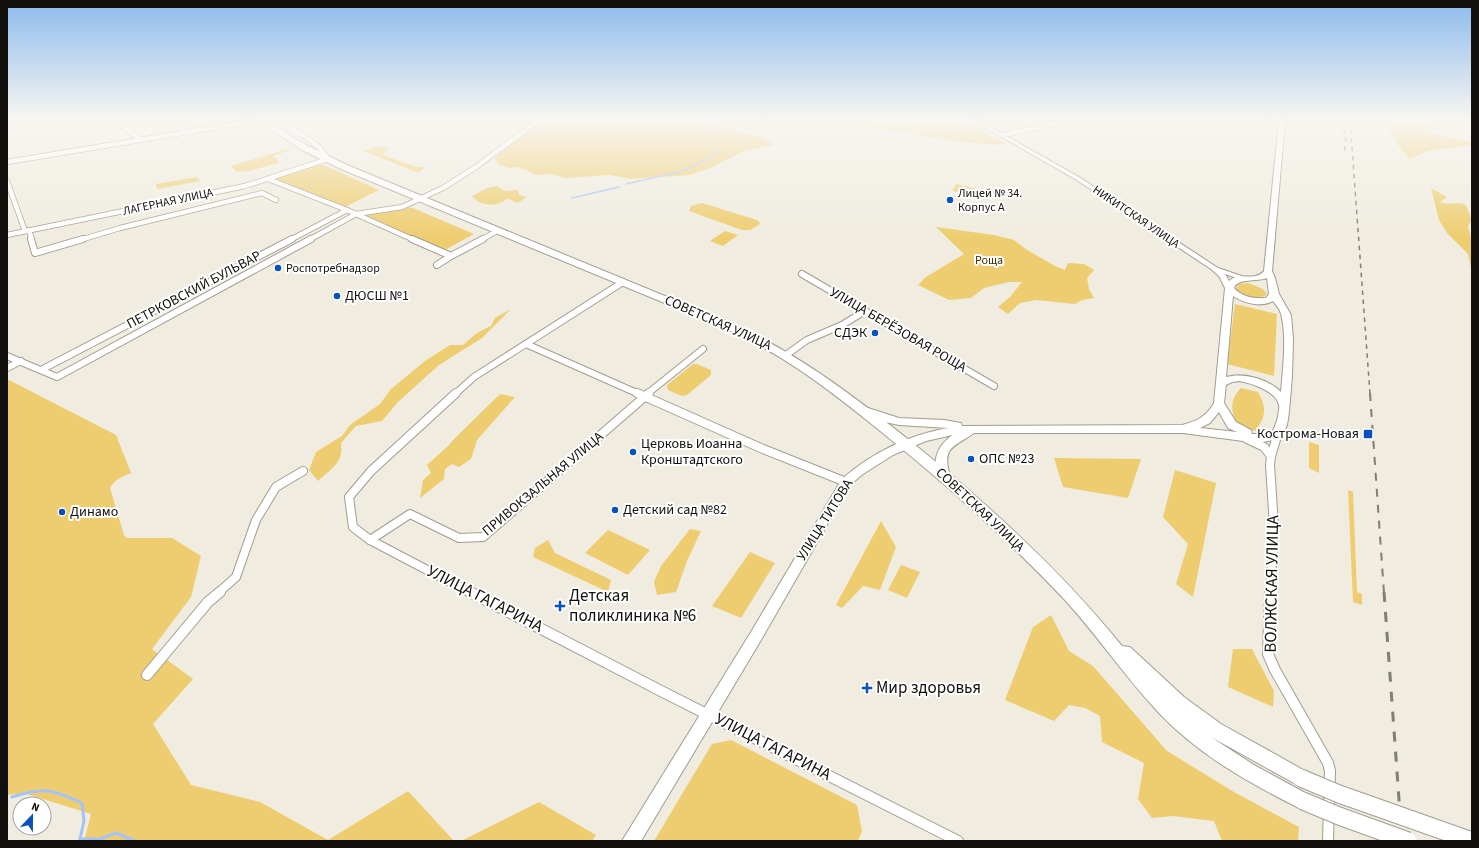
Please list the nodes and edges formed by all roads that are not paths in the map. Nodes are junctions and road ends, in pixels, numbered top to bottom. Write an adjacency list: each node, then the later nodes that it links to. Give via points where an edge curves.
1 (22, 160): 6 (street)
2 (328, 160): 7 (street, ЛАГЕРНАЯ УЛИЦА); 10 (main road, СОВЕТСКАЯ УЛИЦА)
3 (488, 160): 10 (street)
4 (1045, 160): 17 (street, НИКИТСКАЯ УЛИЦА)
5 (1278, 160): 18 (main road)
6 (7, 162)
7 (268, 179): 11 (street); 12 (street, ЛАГЕРНАЯ УЛИЦА)
8 (7, 181): 12 (street)
9 (276, 200): 12 (street, via 262,194 120,228 36,253)
10 (419, 200): 11 (street, via 397,208); 13 (main road, СОВЕТСКАЯ УЛИЦА)
11 (354, 213): 15 (street); 31 (street, ПЕТРКОВСКИЙ БУЛЬВАР); 31 (street, ПЕТРКОВСКИЙ БУЛЬВАР, via 313,238 57,377)
12 (27, 231): 14 (street, ЛАГЕРНАЯ УЛИЦА)
13 (496, 231): 15 (street); 21 (main road, СОВЕТСКАЯ УЛИЦА)
14 (7, 235)
15 (451, 256): 16 (street)
16 (436, 265)
17 (1213, 268): 20 (street); 22 (street, via 1222,275)
18 (1268, 271): 20 (main road, via 1256,279); 23 (main road, via 1272,278)
19 (802, 274): 24 (street, УЛИЦА БЕРЁЗОВАЯ РОЩА)
20 (1246, 279): 22 (main road, via 1234,280); 23 (main road, via 1262,284)
21 (623, 282): 25 (street, УЛИЦА ГАГАРИНА); 27 (main road, СОВЕТСКАЯ УЛИЦА, via 741,331)
22 (1229, 288): 23 (main road, via 1239,296 1255,301 1269,300); 32 (main road)
23 (1274, 293): 36 (main road, via 1283,306 1287,319)
24 (865, 311): 27 (street, via 842,325 807,340); 33 (street, УЛИЦА БЕРЁЗОВАЯ РОЩА)
25 (526, 344): 34 (street); 48 (street, УЛИЦА ГАГАРИНА, via 474,377 370,470 349,497 353,527)
26 (703, 350): 34 (street, ПРИВОКЗАЛЬНАЯ УЛИЦА)
27 (786, 355): 37 (main road, СОВЕТСКАЯ УЛИЦА)
28 (7, 356): 29 (street, ПЕТРКОВСКИЙ БУЛЬВАР)
29 (21, 361): 30 (street); 31 (street, ПЕТРКОВСКИЙ БУЛЬВАР)
30 (7, 368)
31 (41, 370)
32 (1220, 384): 35 (main road); 36 (main road, via 1230,378 1250,380 1272,390 1280,396)
33 (994, 386)
34 (645, 396): 47 (street, via 763,449); 48 (street, ПРИВОКЗАЛЬНАЯ УЛИЦА, via 483,537 459,538 410,514)
35 (1219, 403): 38 (main road); 40 (main road, via 1213,415 1206,421)
36 (1285, 405): 41 (main road, via 1282,427)
37 (863, 410): 39 (main road, via 902,422 948,424); 43 (main road, СОВЕТСКАЯ УЛИЦА)
38 (1232, 426): 41 (main road, via 1248,433); 42 (street)
39 (974, 429): 40 (main road, УЛИЦА ТИТОВА); 43 (main road, УЛИЦА ТИТОВА, via 947,431); 46 (main road, via 945,447 941,456)
40 (1183, 429): 42 (main road)
41 (1274, 435): 42 (main road, via 1258,439); 44 (street, ВОЛЖСКАЯ УЛИЦА)
42 (1242, 436): 44 (street, via 1264,447)
43 (906, 444): 46 (main road, СОВЕТСКАЯ УЛИЦА); 47 (main road, УЛИЦА ТИТОВА, via 861,469)
44 (1271, 456): 54 (street, ВОЛЖСКАЯ УЛИЦА, via 1274,526 1268,654 1328,764)
45 (303, 471): 50 (street, via 276,486 256,520 236,577 208,602)
46 (944, 476): 49 (main road, СОВЕТСКАЯ УЛИЦА, via 1065,590)
47 (846, 482): 51 (main road, УЛИЦА ТИТОВА)
48 (370, 540): 51 (street, УЛИЦА ГАГАРИНА)
49 (1106, 638): 55 (main road, bridge, via 1166,709 1204,742 1255,777 1302,801); 56 (main road, bridge, via 1178,702 1215,730 1301,778)
50 (147, 675)
51 (708, 714): 52 (main road, УЛИЦА ТИТОВА); 53 (street, УЛИЦА ГАГАРИНА)
52 (631, 841)
53 (958, 841)
54 (1328, 841)
55 (1408, 841)
56 (1472, 841)

